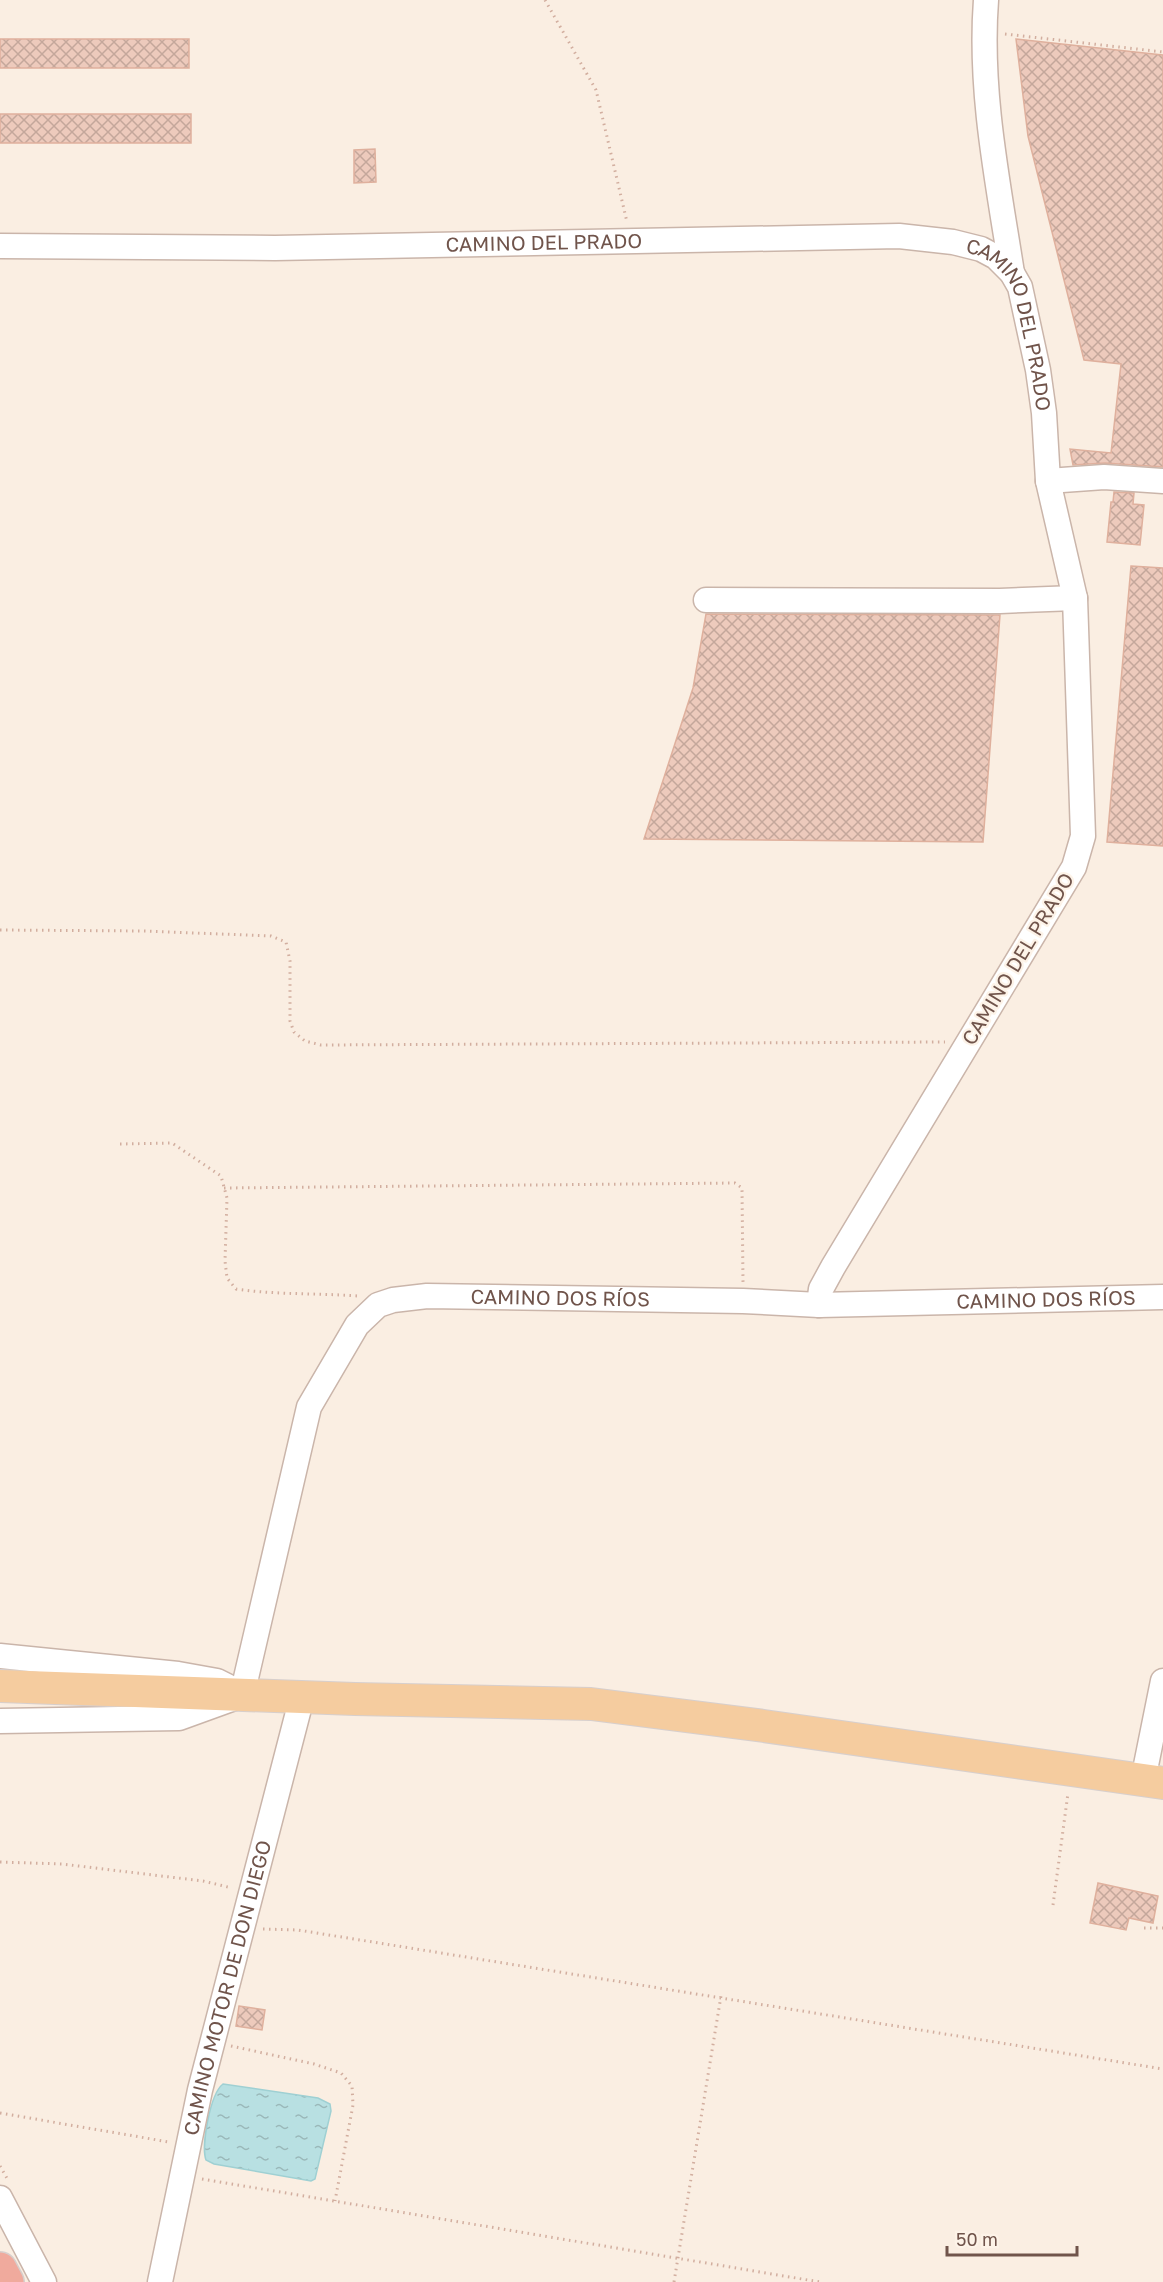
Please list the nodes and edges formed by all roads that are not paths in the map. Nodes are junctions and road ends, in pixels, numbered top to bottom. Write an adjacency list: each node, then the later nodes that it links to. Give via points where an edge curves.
1 (986, 0): 3 (street, via 991,143)
2 (0, 246): 3 (street, CAMINO DEL PRADO, via 274,248 899,236 981,249)
3 (1012, 273): 4 (street, CAMINO DEL PRADO, via 1020,287 1038,370)
4 (1048, 481): 5 (street, via 1104,477); 6 (street, CAMINO DEL PRADO)
5 (1163, 481)
6 (1075, 598): 7 (street); 9 (street, CAMINO DEL PRADO, via 1083,836 1074,867 833,1267 821,1289)
7 (706, 600)
8 (1163, 1297): 9 (street, CAMINO DOS RÍOS)
9 (819, 1305): 13 (street, CAMINO DOS RÍOS, via 427,1296 393,1299 378,1305 357,1324 309,1407)
10 (0, 1656): 13 (street, via 178,1674 217,1681)
11 (1163, 1681): 16 (street)
12 (0, 1686): 13 (main road)
13 (242, 1695): 14 (main road); 15 (street, via 179,1718)
14 (302, 1697): 16 (main road, via 591,1704); 21 (street, CAMINO MOTOR DE DON DIEGO, via 212,2042)
15 (0, 1721)
16 (1153, 1781)
17 (0, 2198): 20 (street)
18 (0, 2269): 19 (highway)
19 (8, 2282)
20 (44, 2282)
21 (160, 2282)

